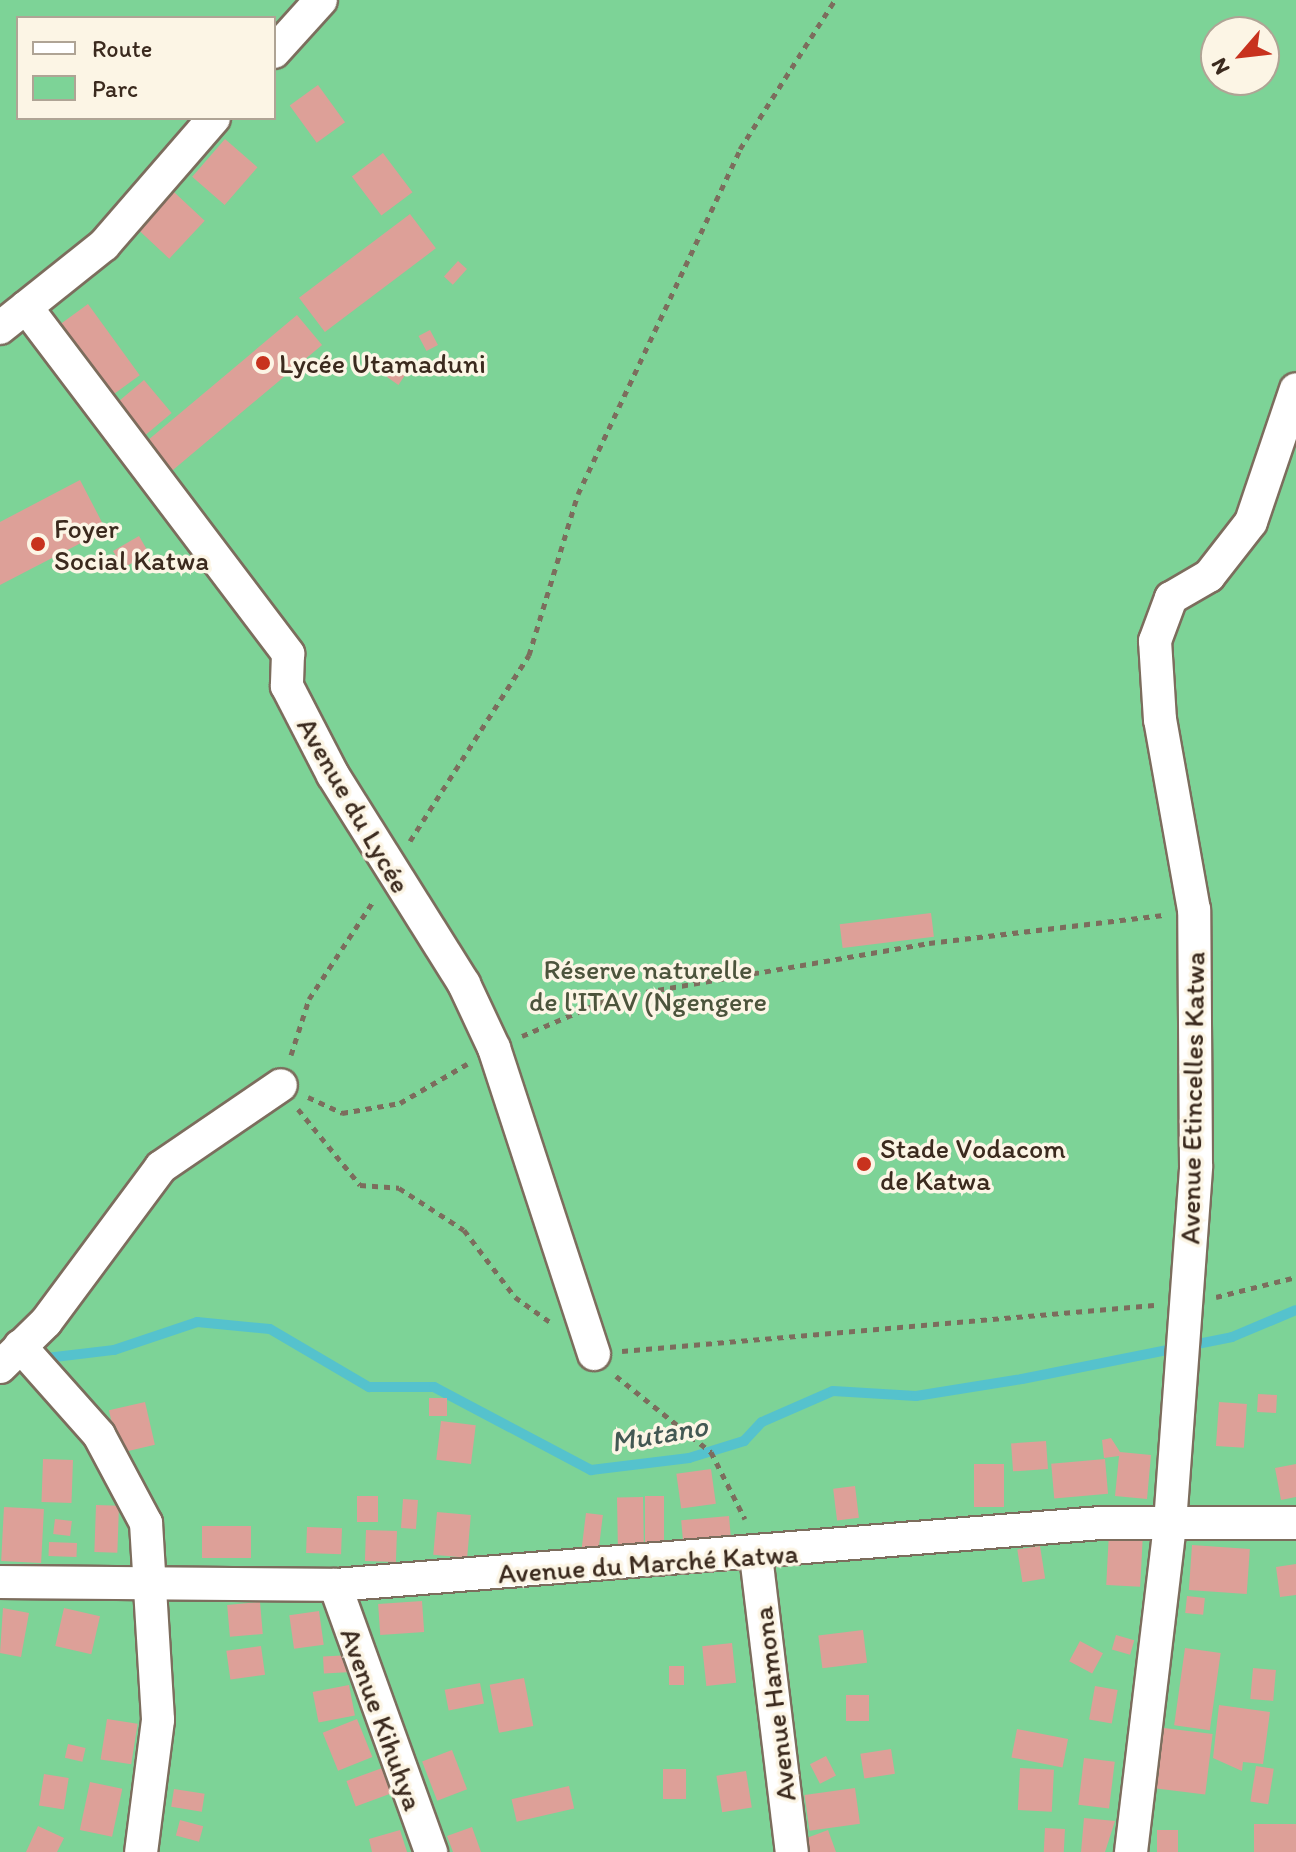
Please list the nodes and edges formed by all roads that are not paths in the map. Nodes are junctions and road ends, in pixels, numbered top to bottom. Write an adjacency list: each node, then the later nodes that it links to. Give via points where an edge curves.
1 (321, 0): 2 (street)
2 (276, 50)
3 (212, 120): 4 (street, via 104,245)
4 (26, 307): 5 (street); 8 (street, Avenue du Lycée, via 288,654 287,686 389,871 464,984 494,1048)
5 (0, 328)
6 (1296, 389): 10 (street, Avenue Etincelles Katwa, via 1251,522 1209,576 1171,598 1155,641 1160,720 1194,910 1196,1166)
7 (281, 1085): 9 (street, via 161,1167)
8 (594, 1354)
9 (10, 1356): 14 (street, via 99,1435 146,1523)
10 (1170, 1523): 11 (street, Avenue du Marché Katwa); 12 (street, Avenue du Marché Katwa, via 1100,1523); 19 (street, Avenue Etincelles Katwa)
11 (1296, 1523)
12 (756, 1556): 15 (street, Avenue du Marché Katwa); 18 (street, Avenue Hamona)
13 (0, 1582): 14 (street, Avenue du Marché Katwa)
14 (144, 1584): 15 (street, Avenue du Marché Katwa); 16 (street, via 158,1720)
15 (335, 1585): 17 (street, Avenue Kihuhya)
16 (141, 1852)
17 (431, 1852)
18 (792, 1852)
19 (1131, 1852)

